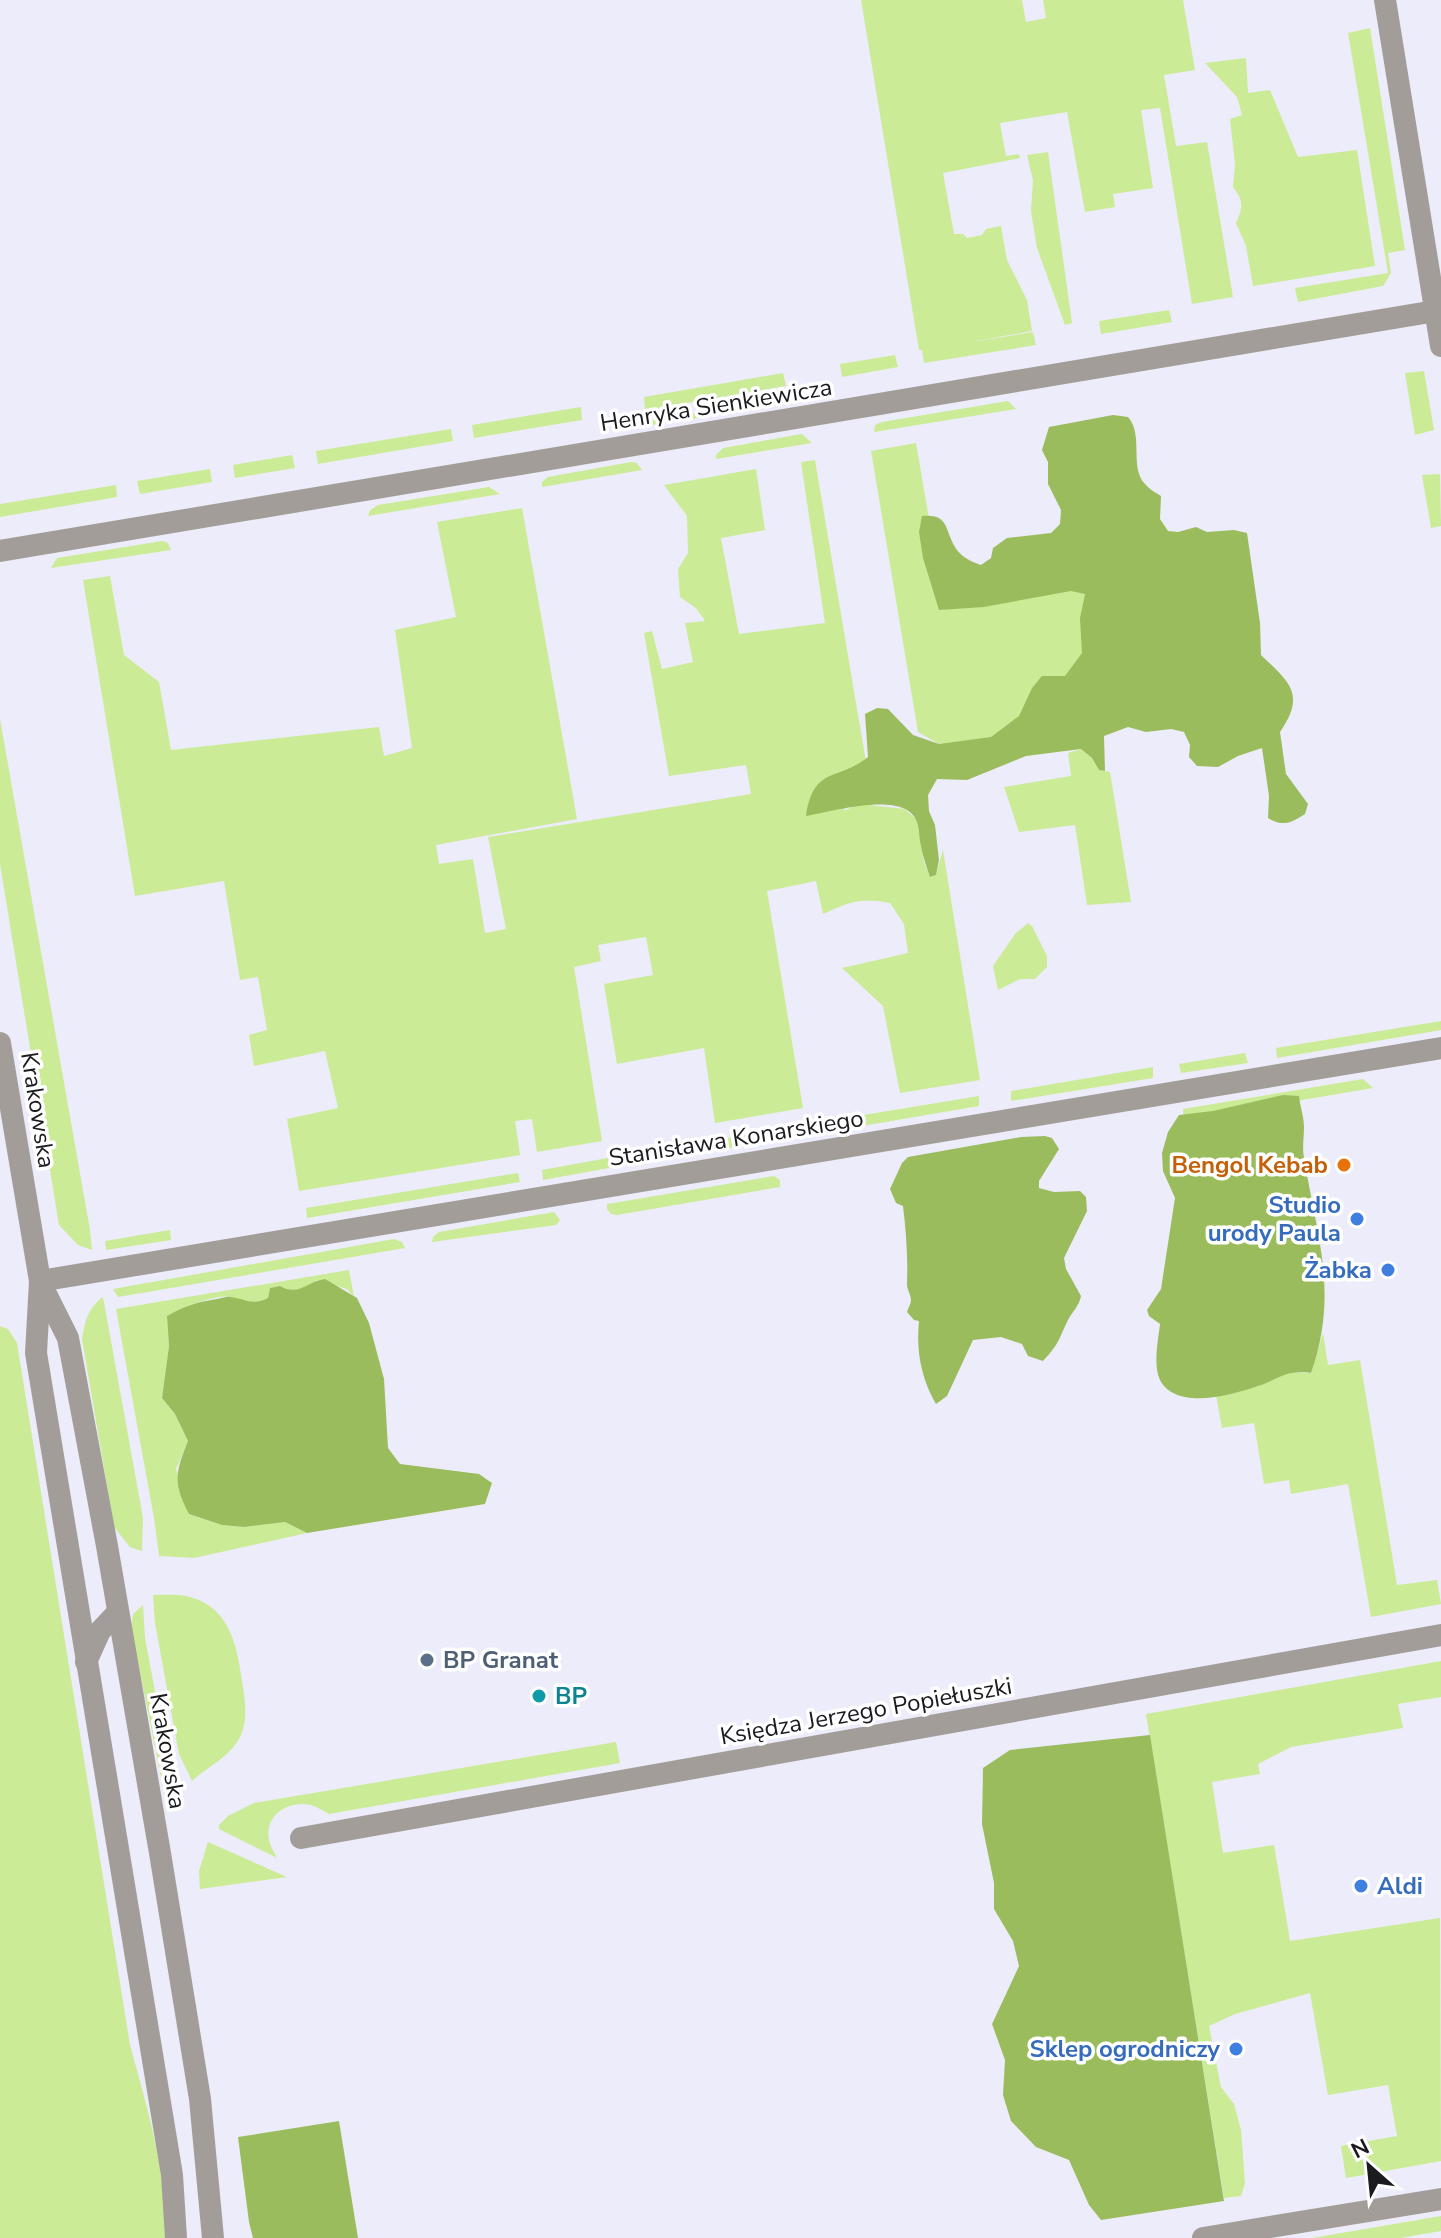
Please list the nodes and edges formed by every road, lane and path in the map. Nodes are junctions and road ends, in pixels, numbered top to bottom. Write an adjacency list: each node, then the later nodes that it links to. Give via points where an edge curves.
1 (1385, 0): 2 (street)
2 (1438, 311): 3 (street); 4 (street, Henryka Sienkiewicza)
3 (1441, 346)
4 (0, 551)
5 (0, 1043): 7 (street, Krakowska)
6 (1441, 1048): 7 (street, Stanisława Konarskiego)
7 (40, 1281): 8 (street, Krakowska, via 68,1338); 10 (street, Krakowska, via 36,1353)
8 (117, 1613): 10 (street, via 100,1631); 14 (street, Krakowska, via 200,2099)
9 (1441, 1635): 11 (street, Księdza Jerzego Popiełuszki)
10 (85, 1663): 13 (street, Krakowska, via 172,2175)
11 (301, 1838)
12 (1441, 2199): 15 (street)
13 (176, 2238)
14 (213, 2238)
15 (1203, 2238)

